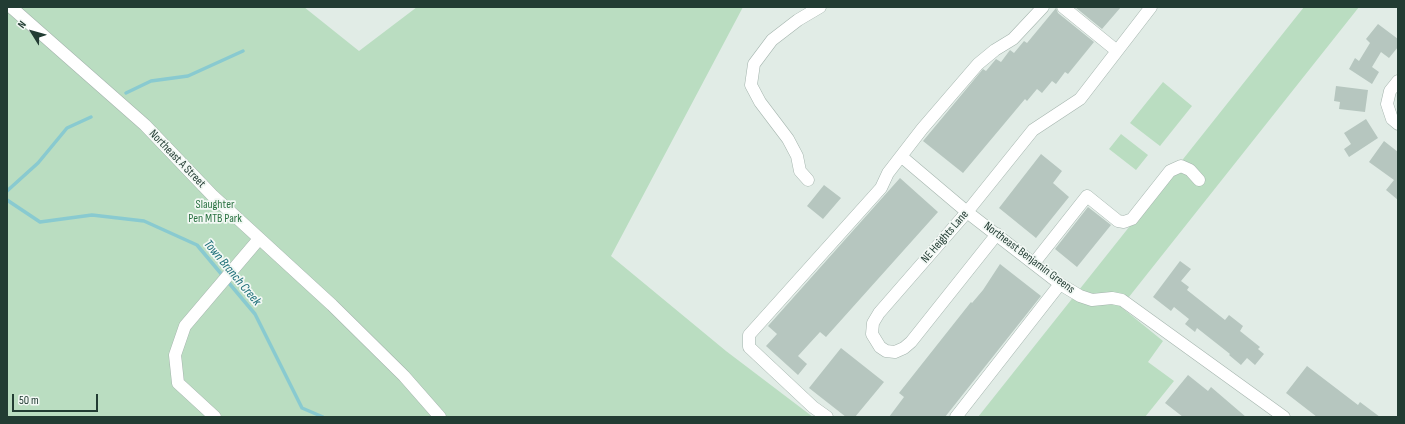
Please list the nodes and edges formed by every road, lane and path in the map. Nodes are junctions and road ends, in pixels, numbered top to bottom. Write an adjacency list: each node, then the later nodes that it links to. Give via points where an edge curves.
1 (12, 7): 14 (street, Northeast A Street, via 145,125 212,195)
2 (820, 7): 10 (street, via 772,40 754,64 751,85 760,102 788,139 797,156 800,172)
3 (1043, 7): 9 (street, via 1013,39 978,64 922,129)
4 (1063, 7): 6 (street)
5 (1151, 7): 6 (street, NE Heights Lane)
6 (1117, 51): 12 (street, NE Heights Lane, via 1080,99 1033,130)
7 (1398, 81): 8 (street, via 1390,92 1387,104 1392,119)
8 (1398, 124)
9 (902, 157): 12 (street, Northeast Benjamin Greens); 19 (street, via 888,174 881,188 749,335 749,347)
10 (808, 180)
11 (1199, 180): 15 (street, via 1190,170 1181,166 1170,171 1132,219 1124,222 1118,221 1087,196)
12 (967, 212): 13 (street, Northeast Benjamin Greens); 13 (street, NE Heights Lane, via 879,313 873,323 872,334 880,347 895,352 911,342)
13 (997, 234): 15 (street, Northeast Benjamin Greens)
14 (259, 239): 17 (street, via 185,326 175,355 178,383); 18 (street, Northeast A Street, via 404,376)
15 (1034, 263): 16 (street, Northeast Benjamin Greens)
16 (1060, 284): 20 (street); 21 (street, Northeast Benjamin Greens, via 1092,300 1122,300)
17 (215, 417)
18 (440, 417)
19 (827, 417)
20 (956, 417)
21 (1284, 417)

